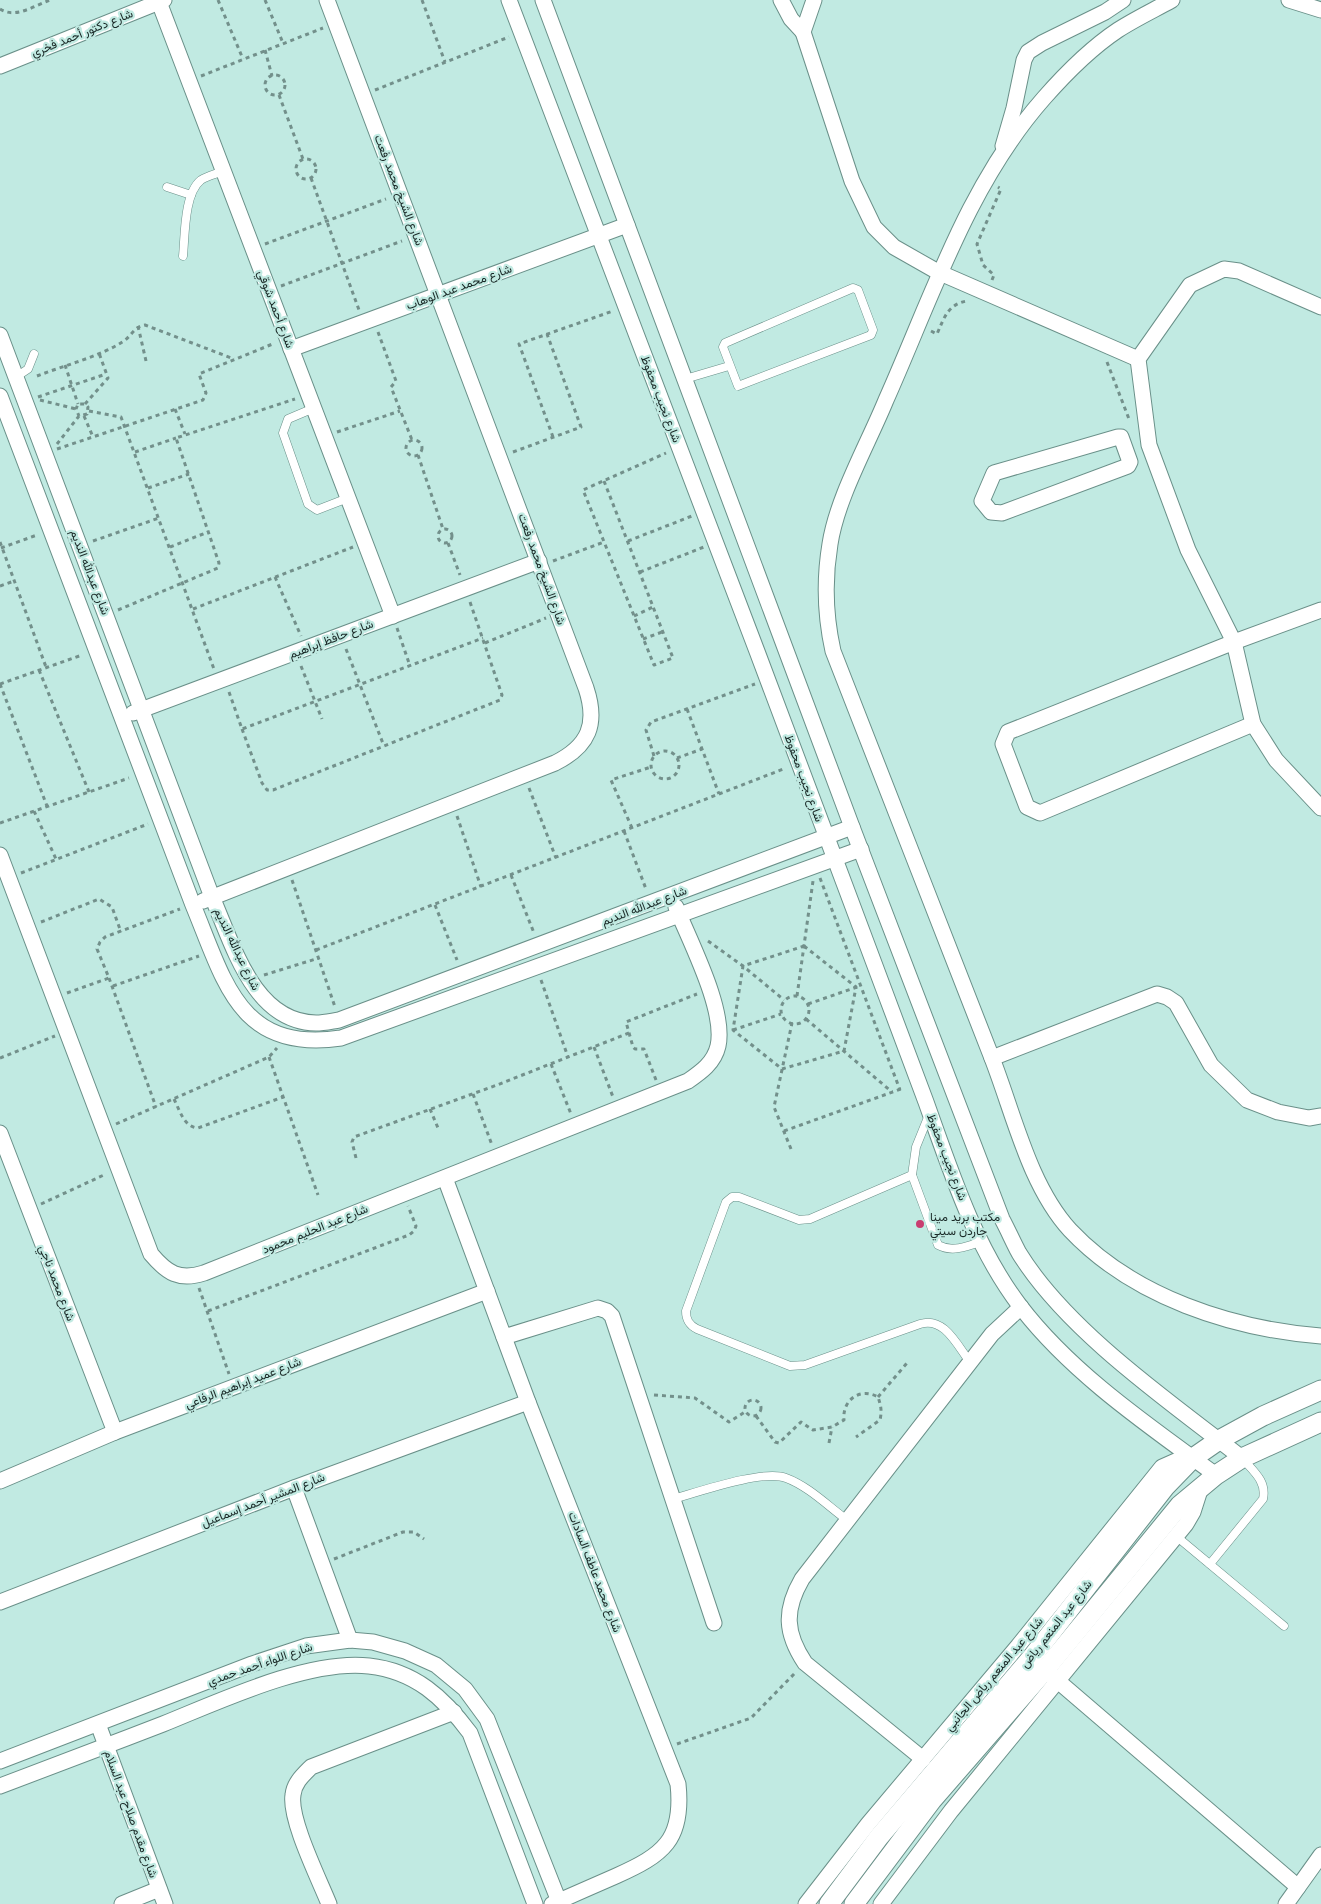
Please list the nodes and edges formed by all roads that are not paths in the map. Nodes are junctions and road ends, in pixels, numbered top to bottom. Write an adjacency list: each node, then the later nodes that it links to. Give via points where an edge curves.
1 (327, 0): 23 (street, شارع الشيخ محمد رفعت)
2 (509, 0): 20 (street, شارع نجيب محفوظ)
3 (543, 0): 19 (street)
4 (781, 0): 13 (street, via 791,19)
5 (814, 0): 13 (street)
6 (1123, 0): 11 (street)
7 (1172, 0): 12 (street)
8 (1289, 0): 10 (street)
9 (161, 1): 14 (street, شارع دكتور أحمد فخري); 16 (street, شارع أحمد شوقي)
10 (1321, 10)
11 (1105, 12): 12 (street); 15 (street, via 1028,52)
12 (1119, 30): 15 (street, via 1093,49 1053,88)
13 (803, 32): 22 (street, via 852,181 874,227 894,247)
14 (0, 66)
15 (1000, 155): 22 (street)
16 (223, 171): 18 (lane, via 201,180); 26 (street, شارع أحمد شوقي)
17 (168, 187): 18 (lane)
18 (191, 195): 21 (lane)
19 (627, 225): 20 (street, شارع محمد عبد الوهاب); 30 (street)
20 (599, 235): 23 (street, شارع محمد عبد الوهاب); 46 (street, شارع نجيب محفوظ)
21 (183, 256)
22 (938, 272): 28 (street); 54 (street, via 918,327 840,506 830,543 826,618 833,651)
23 (439, 295): 26 (street, شارع محمد عبد الوهاب, via 368,321); 37 (street, شارع الشيخ محمد رفعت)
24 (1321, 307): 28 (street, via 1239,271 1224,269 1190,285)
25 (0, 335): 31 (street, شارع عبدالله النديم)
26 (289, 343): 33 (street, شارع أحمد شوقي)
27 (34, 354): 31 (lane, via 28,369)
28 (1138, 359): 34 (street)
29 (729, 366): 29 (lane, via 740,387 871,335 873,330 858,290 853,288 725,343 723,347); 30 (lane)
30 (685, 379): 45 (street)
31 (17, 380): 41 (street, شارع عبدالله النديم)
32 (0, 396): 42 (street, شارع عبدالله النديم)
33 (311, 401): 36 (street, شارع أحمد شوقي); 36 (lane, via 288,419 283,433 308,504 317,510)
34 (1148, 445): 35 (street); 40 (street, via 1188,550)
35 (1127, 451): 35 (street, via 1118,436 994,473 982,501 991,512 1002,513 1128,466)
36 (348, 498): 39 (street, شارع أحمد شوقي)
37 (540, 563): 39 (street, شارع حافظ إبراهيم); 51 (street, شارع الشيخ محمد رفعت, via 592,706 591,724 584,741 572,755)
38 (1321, 610): 40 (street)
39 (393, 616): 41 (street, شارع حافظ إبراهيم)
40 (1234, 642): 43 (street); 43 (street, via 1008,732 1004,737 1004,748 1027,807 1040,813)
41 (142, 710): 42 (street, شارع حافظ إبراهيم); 51 (street, شارع عبدالله النديم)
42 (123, 717): 52 (street, شارع عبدالله النديم)
43 (1253, 724): 44 (street, via 1276,760)
44 (1321, 808)
45 (852, 827): 46 (street, شارع عبدالله النديم); 47 (street)
46 (826, 837): 49 (street, شارع نجيب محفوظ); 50 (street, شارع عبدالله النديم)
47 (861, 849): 49 (street, شارع عبدالله النديم); 70 (street, via 1002,1219 1020,1253 1066,1312 1111,1353)
48 (0, 854): 59 (street, شارع عبد الحليم محمود, via 151,1254 164,1270 179,1276 194,1276)
49 (835, 858): 53 (street, شارع عبدالله النديم); 55 (street, شارع نجيب محفوظ)
50 (672, 896): 51 (street, شارع عبدالله النديم, via 339,1020 316,1023 293,1019 258,993); 53 (street, شارع عبد الحليم محمود)
51 (212, 897): 52 (street, شارع الشيخ محمد رفعت)
52 (193, 905): 53 (street, شارع عبدالله النديم, via 226,985 236,1000 262,1027 287,1039 315,1042 368,1029)
53 (679, 915): 59 (street, شارع عبد الحليم محمود, via 716,1009 718,1048 709,1065 688,1081)
54 (992, 1058): 56 (street, via 1157,994 1176,1003 1211,1065 1247,1100 1278,1112 1308,1118); 63 (street, via 1019,1140 1053,1209 1090,1250 1139,1282 1197,1311 1281,1331)
55 (930, 1113): 58 (lane, via 916,1148); 60 (street, شارع نجيب محفوظ)
56 (1321, 1116)
57 (2, 1142): 69 (street, شارع محمد ناجي)
58 (912, 1175): 60 (lane, via 938,1245 955,1250); 65 (lane, via 810,1219 799,1220 735,1196 728,1199 686,1316 697,1329 790,1366 805,1365 932,1322 942,1326)
59 (445, 1178): 61 (street, شارع محمد عاطف السادات)
60 (981, 1242): 62 (street, شارع نجيب محفوظ)
61 (487, 1291): 64 (street, شارع محمد عاطف السادات); 69 (street, شارع عميد إبراهيم الرفاعي)
62 (1021, 1307): 65 (street, via 992,1334); 72 (street, شارع نجيب محفوظ, via 1090,1377)
63 (1321, 1336)
64 (504, 1337): 67 (street, شارع محمد عاطف السادات); 77 (street, via 598,1308 607,1311 612,1316)
65 (970, 1362): 78 (street)
66 (1321, 1390): 70 (street, شارع عبد المنعم رياض)
67 (528, 1402): 76 (street, شارع المشير أحمد إسماعيل); 95 (street, شارع محمد عاطف السادات, via 678,1784 681,1806 676,1828 665,1847 648,1861)
68 (1321, 1422): 71 (street, شارع عبد المنعم رياض)
69 (115, 1432): 74 (street, شارع عميد إبراهيم الرفاعي)
70 (1219, 1440): 71 (street); 72 (street, شارع عبد المنعم رياض)
71 (1242, 1458): 73 (street, شارع عبد المنعم رياض); 80 (lane, via 1262,1481 1263,1499)
72 (1192, 1459): 73 (street, شارع نجيب محفوظ); 89 (street, شارع عبد المنعم رياض الجانبي, via 1180,1459 1162,1467); 101 (street, شارع عبد المنعم رياض, via 1154,1499 1032,1657 879,1837)
73 (1216, 1475): 75 (street, شارع عبد المنعم رياض)
74 (0, 1481)
75 (1201, 1487): 79 (street, via 1193,1512); 85 (street, شارع عبد المنعم رياض, via 1162,1525)
76 (294, 1488): 81 (street, شارع المشير أحمد إسماعيل); 84 (street)
77 (673, 1499): 78 (lane, via 766,1475 785,1477); 82 (street)
78 (847, 1520): 89 (street, via 793,1594 789,1612 795,1648 805,1663)
79 (1176, 1536): 80 (lane); 85 (street)
80 (1210, 1564): 83 (lane)
81 (0, 1602)
82 (714, 1623)
83 (1284, 1626)
84 (350, 1640): 87 (street, شارع اللواء أحمد حمدي, via 306,1646); 95 (street, شارع اللواء أحمد حمدي, via 373,1642 405,1651 436,1665 465,1689 487,1719)
85 (1052, 1676): 93 (street); 102 (street, شارع عبد المنعم رياض, via 932,1800); 103 (street)
86 (454, 1712): 88 (street, شارع اللواء أحمد حمدي, via 426,1685 371,1666 342,1664 312,1669 260,1687); 98 (street, via 311,1766 299,1778 293,1795 294,1812); 99 (street, شارع اللواء أحمد حمدي, via 470,1733)
87 (98, 1724): 88 (street, شارع مقدم صلاح عبد السلام); 90 (street, شارع اللواء أحمد حمدي)
88 (106, 1746): 91 (street, شارع اللواء أحمد حمدي); 94 (street, شارع مقدم صلاح عبد السلام)
89 (923, 1759): 100 (street, شارع عبد المنعم رياض الجانبي)
90 (0, 1761)
91 (0, 1786)
92 (1321, 1855): 93 (street)
93 (1298, 1887): 104 (street)
94 (159, 1889): 96 (street); 97 (street, شارع مقدم صلاح عبد السلام)
95 (557, 1903)
96 (122, 1904)
97 (165, 1904)
98 (329, 1904)
99 (535, 1904)
100 (806, 1904)
101 (829, 1904)
102 (854, 1904)
103 (880, 1904)
104 (1286, 1904)

